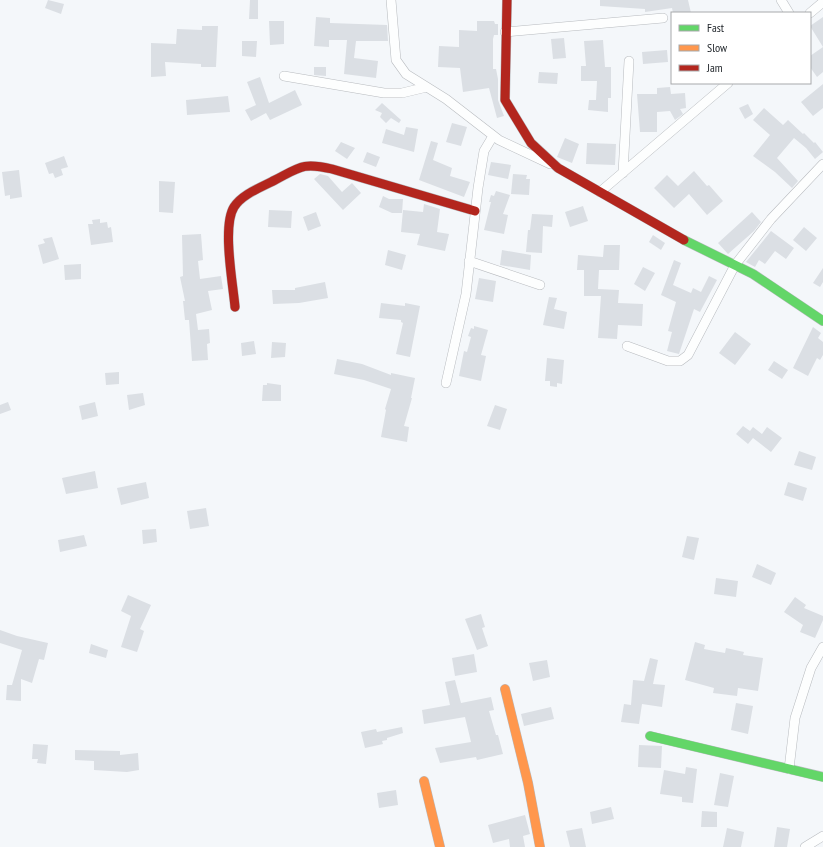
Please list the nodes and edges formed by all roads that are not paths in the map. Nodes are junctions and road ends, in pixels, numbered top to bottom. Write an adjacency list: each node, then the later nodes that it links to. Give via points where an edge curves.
1 (391, 0): 12 (street, via 396,60 406,74)
2 (507, 0): 8 (street)
3 (781, 0): 5 (street)
4 (823, 2): 6 (street)
5 (788, 12)
6 (811, 12)
7 (663, 18): 8 (street)
8 (505, 32): 15 (street, via 505,100 531,143)
9 (629, 61): 16 (street)
10 (284, 76): 12 (street, via 384,93 402,93)
11 (727, 84): 16 (street)
12 (427, 86): 13 (street)
13 (493, 136): 15 (street); 18 (street, via 484,151)
14 (823, 164): 20 (street, via 771,219)
15 (558, 168): 17 (street)
16 (623, 173): 17 (street)
17 (600, 192): 20 (street, via 671,234)
18 (475, 211): 19 (street); 22 (street, via 332,169 305,165 246,197 234,207 229,225)
19 (470, 261): 21 (street); 25 (street, via 466,294)
20 (735, 265): 23 (street, via 753,274); 24 (street, via 688,355 680,361 668,361)
21 (540, 285)
22 (235, 307)
23 (823, 321)
24 (627, 346)
25 (446, 382)
26 (823, 647): 29 (street, via 811,668 795,718)
27 (505, 689): 34 (street, via 528,783)
28 (650, 736): 29 (street)
29 (789, 769): 30 (street)
30 (823, 777)
31 (424, 781): 33 (street)
32 (823, 836): 35 (street)
33 (440, 847)
34 (540, 847)
35 (805, 847)

